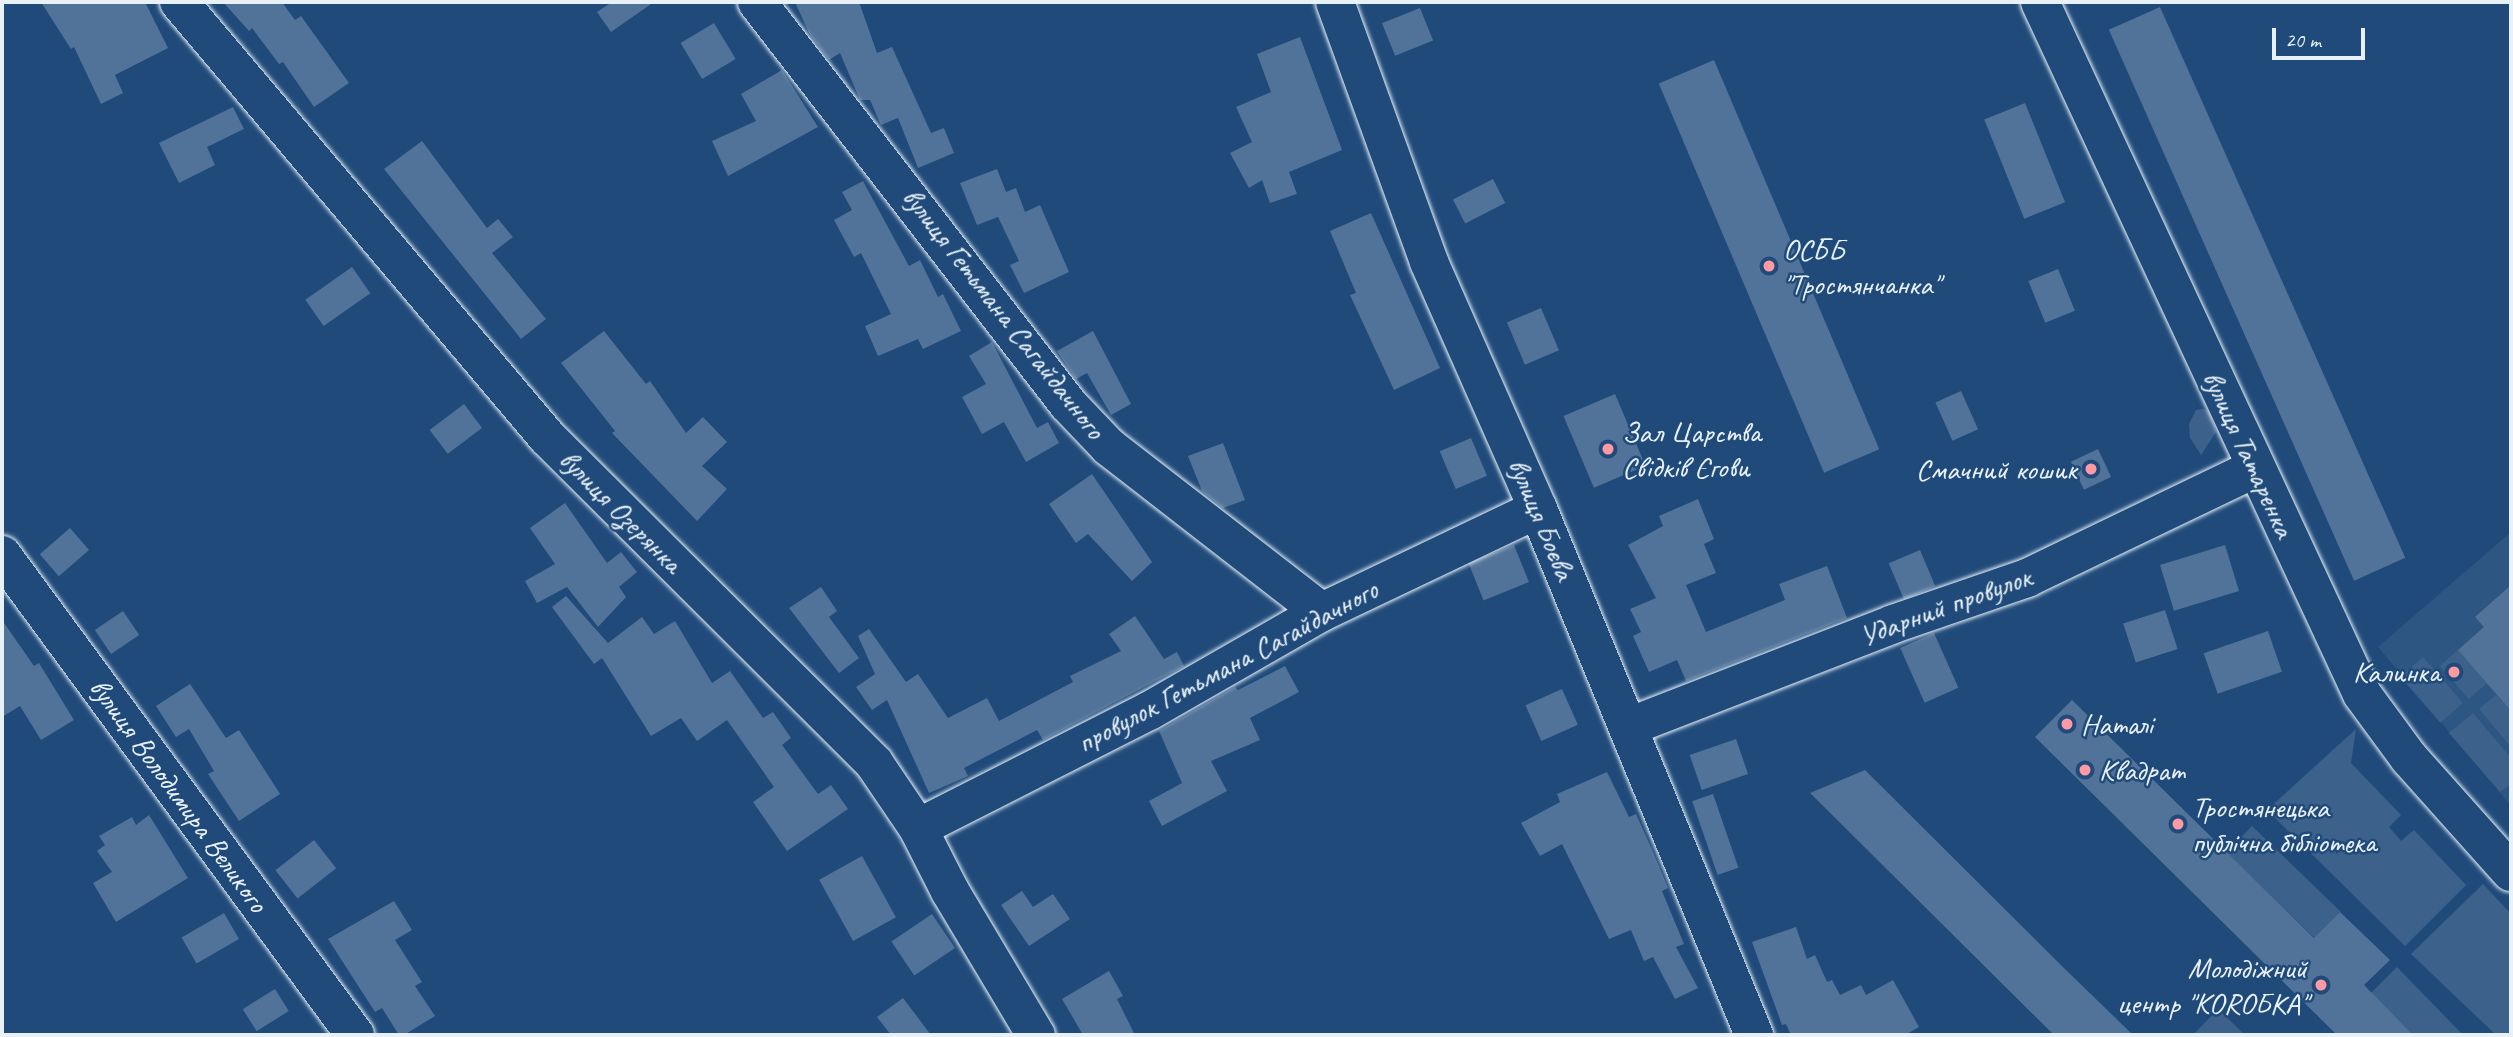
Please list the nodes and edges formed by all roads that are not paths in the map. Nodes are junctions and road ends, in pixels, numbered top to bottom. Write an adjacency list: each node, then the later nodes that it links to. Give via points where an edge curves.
1 (757, 2): 8 (street, вулиця Гетьмана Сагайдачного, via 1068,404 1110,447)
2 (1335, 2): 6 (street, вулиця Боєва, via 1429,262)
3 (2040, 2): 5 (street, вулиця Татаренка)
4 (185, 4): 10 (street, вулиця Озерянка, via 547,436 874,763)
5 (2256, 468): 9 (street, Ударний провулок, via 2027,578 1893,624); 11 (street, вулиця Татаренка, via 2367,703 2409,758)
6 (1538, 509): 8 (street, провулок Гетьмана Сагайдачного); 9 (street, вулиця Боєва)
7 (2, 555): 12 (street, вулиця Володимира Великого)
8 (1321, 612): 10 (street, провулок Гетьмана Сагайдачного, via 1149,711)
9 (1628, 727): 14 (street, вулиця Боєва)
10 (918, 828): 13 (street, вулиця Озерянка)
11 (2511, 872)
12 (355, 1035)
13 (1036, 1035)
14 (1754, 1035)

